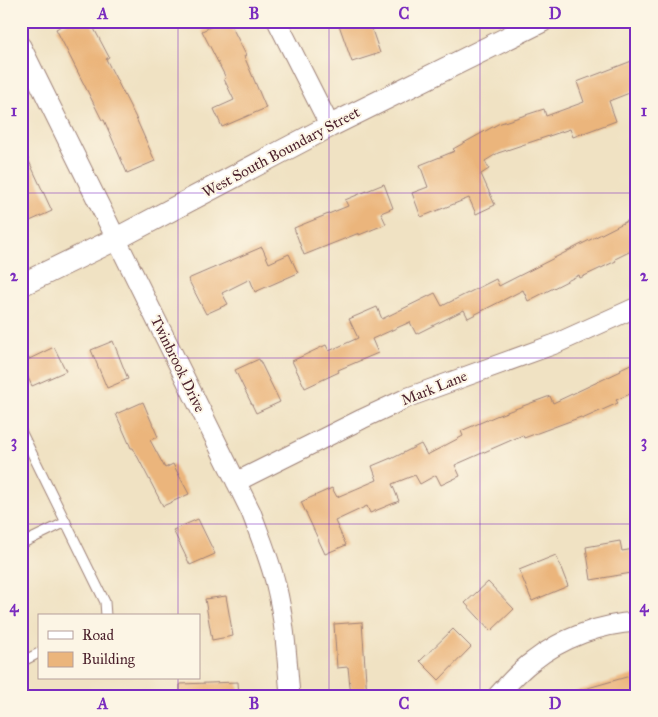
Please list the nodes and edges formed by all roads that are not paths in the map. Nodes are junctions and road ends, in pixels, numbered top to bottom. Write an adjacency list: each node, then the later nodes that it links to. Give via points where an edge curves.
1 (277, 21): 4 (street)
2 (542, 21): 4 (street, West South Boundary Street)
3 (21, 46): 5 (street, Twinbrook Drive)
4 (330, 126): 5 (street, West South Boundary Street)
5 (116, 239): 6 (street, West South Boundary Street); 9 (street, Twinbrook Drive)
6 (21, 285)
7 (637, 306): 9 (street, Mark Lane, via 555,344 409,397)
8 (21, 431): 10 (lane)
9 (236, 482): 16 (street, Twinbrook Drive, via 265,548 276,585)
10 (66, 522): 11 (lane); 12 (lane, via 105,602)
11 (21, 544)
12 (106, 614)
13 (637, 622): 17 (street, via 597,628 551,648 531,662)
14 (38, 654): 15 (lane)
15 (21, 662)
16 (290, 696)
17 (496, 696)

